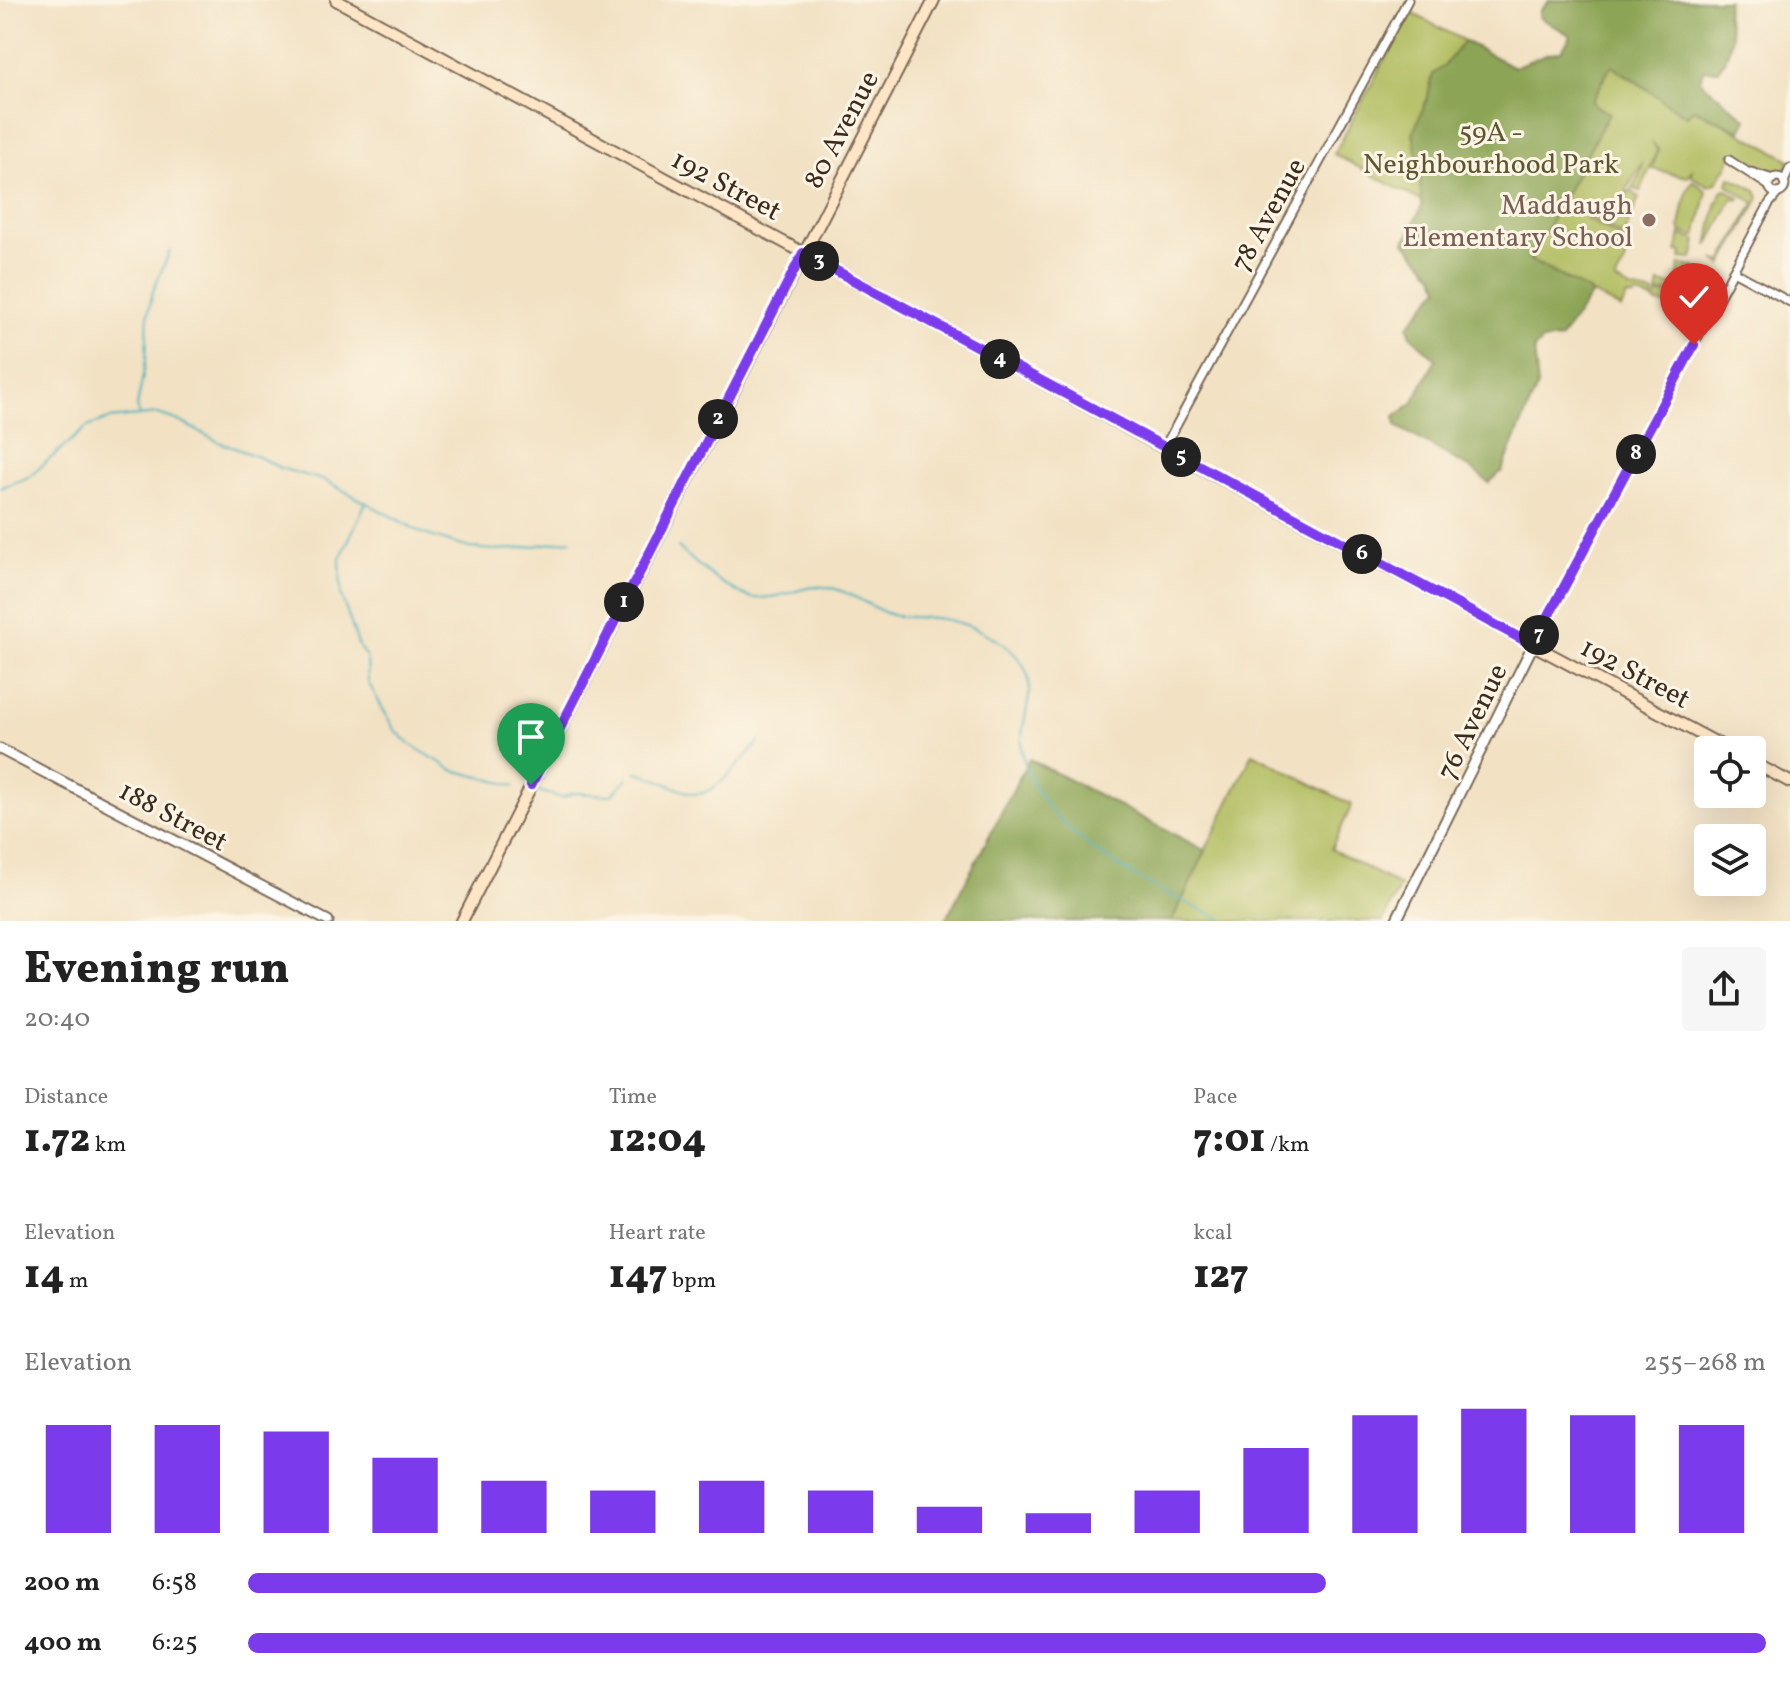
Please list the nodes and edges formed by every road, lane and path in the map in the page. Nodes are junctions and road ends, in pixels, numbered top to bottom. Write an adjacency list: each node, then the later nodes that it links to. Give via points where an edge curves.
1 (337, 0): 7 (main road, 192 Street)
2 (934, 0): 7 (main road, 80 Avenue)
3 (1408, 0): 10 (street, 78 Avenue)
4 (1729, 160): 6 (street)
5 (1790, 169): 6 (street, 76 Avenue)
6 (1776, 185): 8 (street, 76 Avenue)
7 (803, 253): 10 (main road, 192 Street); 17 (main road, 80 Avenue)
8 (1733, 271): 9 (street); 11 (street, 76 Avenue)
9 (1790, 302)
10 (1164, 448): 11 (main road, 192 Street)
11 (1533, 645): 12 (main road, 192 Street); 18 (street, 76 Avenue)
12 (1704, 736)
13 (0, 749): 16 (street, 188 Street)
14 (1766, 769): 15 (main road)
15 (1790, 782)
16 (328, 921)
17 (462, 921)
18 (1396, 921)

